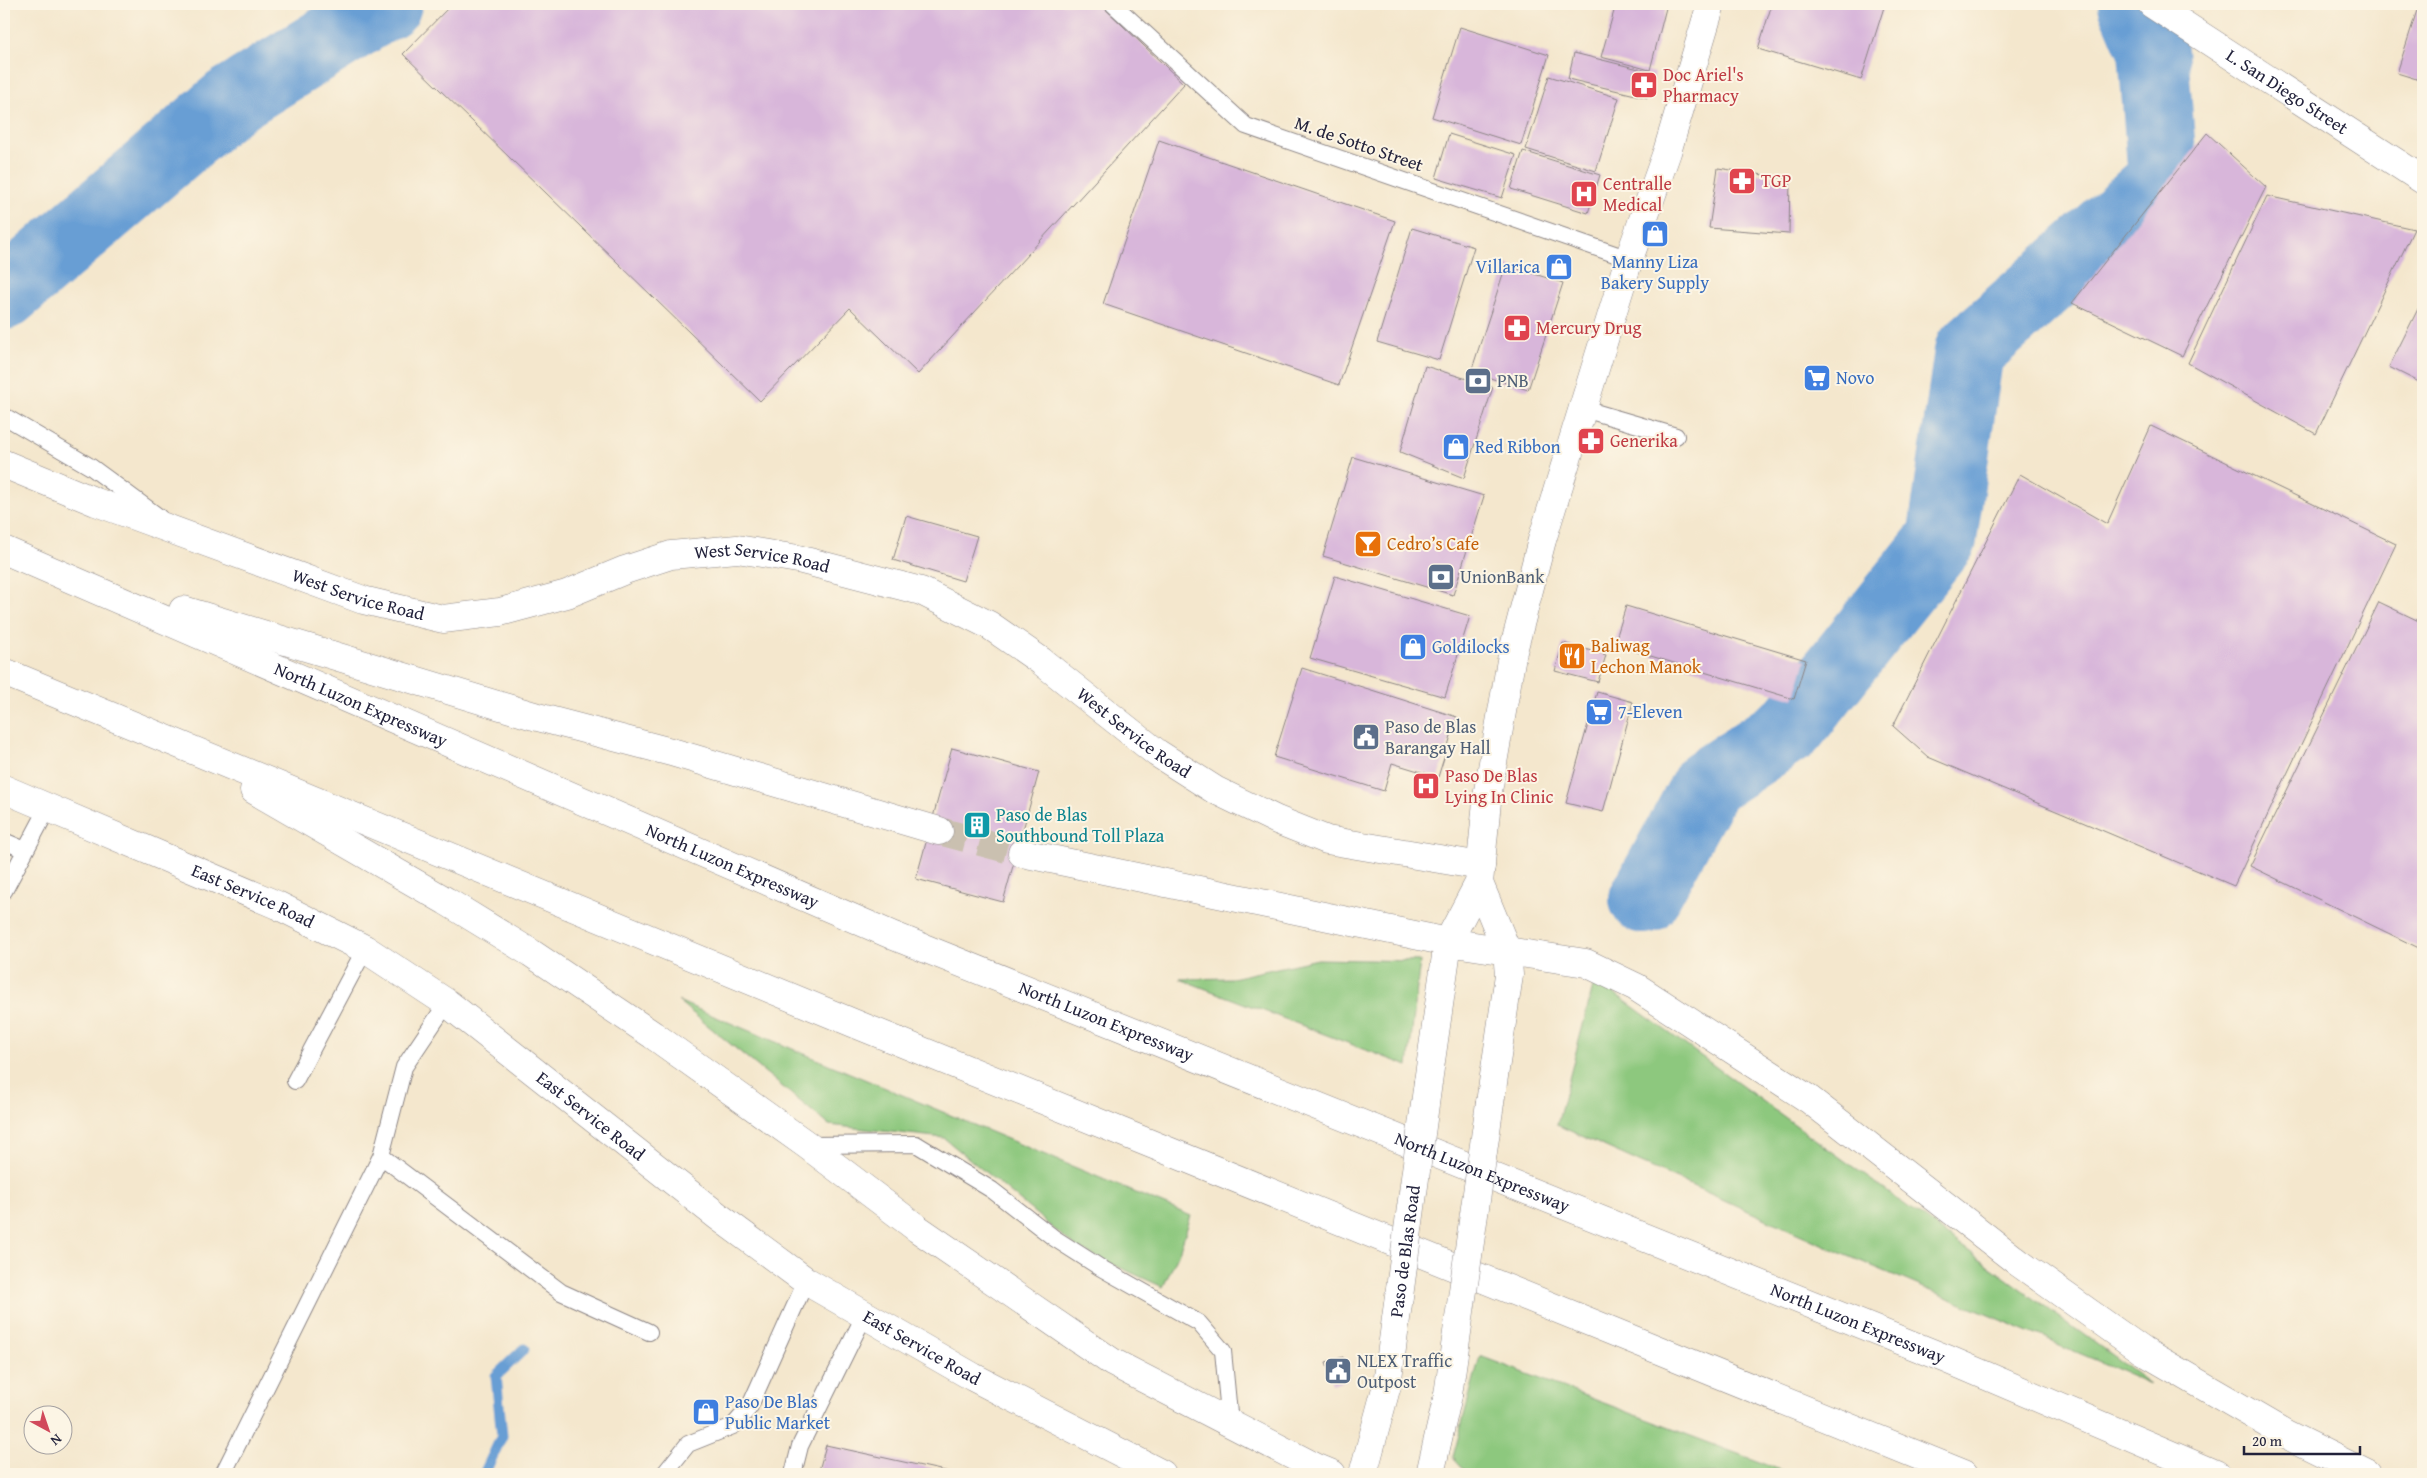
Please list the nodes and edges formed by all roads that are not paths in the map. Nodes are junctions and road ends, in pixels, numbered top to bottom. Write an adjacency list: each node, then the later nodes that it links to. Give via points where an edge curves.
1 (1113, 4): 5 (lane, M. de Sotto Street, via 1246,126)
2 (1711, 4): 5 (main road, Paso de Blas Road, via 1667,152)
3 (2164, 8): 4 (main road, L. San Diego Street)
4 (2423, 180)
5 (1629, 259): 6 (main road, Paso de Blas Road)
6 (1584, 409): 8 (lane); 21 (main road, Paso de Blas Road, via 1542,540 1512,655 1488,791)
7 (4, 416): 10 (lane, via 91,468)
8 (1676, 436)
9 (4, 464): 10 (main road, West Service Road, via 96,502)
10 (179, 531): 21 (main road, West Service Road, via 363,600 443,619 500,612 567,594 671,555 737,549 798,559 921,591 989,625 1041,661 1158,753 1215,790 1327,840)
11 (4, 550): 12 (main road, North Luzon Expressway)
12 (62, 573): 17 (main road, via 534,716 675,753); 42 (main road, North Luzon Expressway, via 894,936 1938,1355)
13 (4, 672): 14 (main road)
14 (159, 736): 28 (main road, via 531,953); 41 (main road, via 849,1021)
15 (4, 789): 16 (main road, East Service Road)
16 (48, 808): 19 (lane); 24 (main road, East Service Road, via 277,905)
17 (939, 831)
18 (4, 841): 19 (lane)
19 (25, 850): 22 (lane)
20 (1022, 853): 23 (main road)
21 (1480, 875): 23 (main road, Paso de Blas Road); 25 (main road, Paso de Blas Road)
22 (4, 891)
23 (1448, 942): 25 (main road); 39 (main road, Paso de Blas Road, bridge, via 1387,1385)
24 (365, 949): 26 (main road, East Service Road); 27 (lane)
25 (1507, 950): 40 (main road, Paso de Blas Road, bridge, via 1509,975 1448,1395); 43 (main road, via 1586,963 1636,987 1810,1100 2019,1263 2143,1351 2286,1434)
26 (447, 1003): 29 (lane, via 404,1067); 30 (main road, East Service Road, via 719,1218)
27 (295, 1082)
28 (807, 1145): 33 (main road, via 918,1229 1112,1362); 33 (lane, via 916,1144 992,1190 1054,1238 1100,1268 1199,1323 1223,1351)
29 (381, 1156): 32 (lane, via 562,1292); 34 (lane)
30 (806, 1281): 31 (main road, East Service Road); 35 (lane, via 749,1408 733,1426 688,1444)
31 (866, 1314): 36 (lane, via 800,1446); 37 (main road, East Service Road, via 973,1377)
32 (649, 1332)
33 (1230, 1424): 38 (main road)
34 (223, 1474)
35 (664, 1474)
36 (792, 1474)
37 (1162, 1474)
38 (1332, 1474)
39 (1363, 1474)
40 (1430, 1474)
41 (1964, 1474)
42 (2216, 1474)
43 (2367, 1474)

